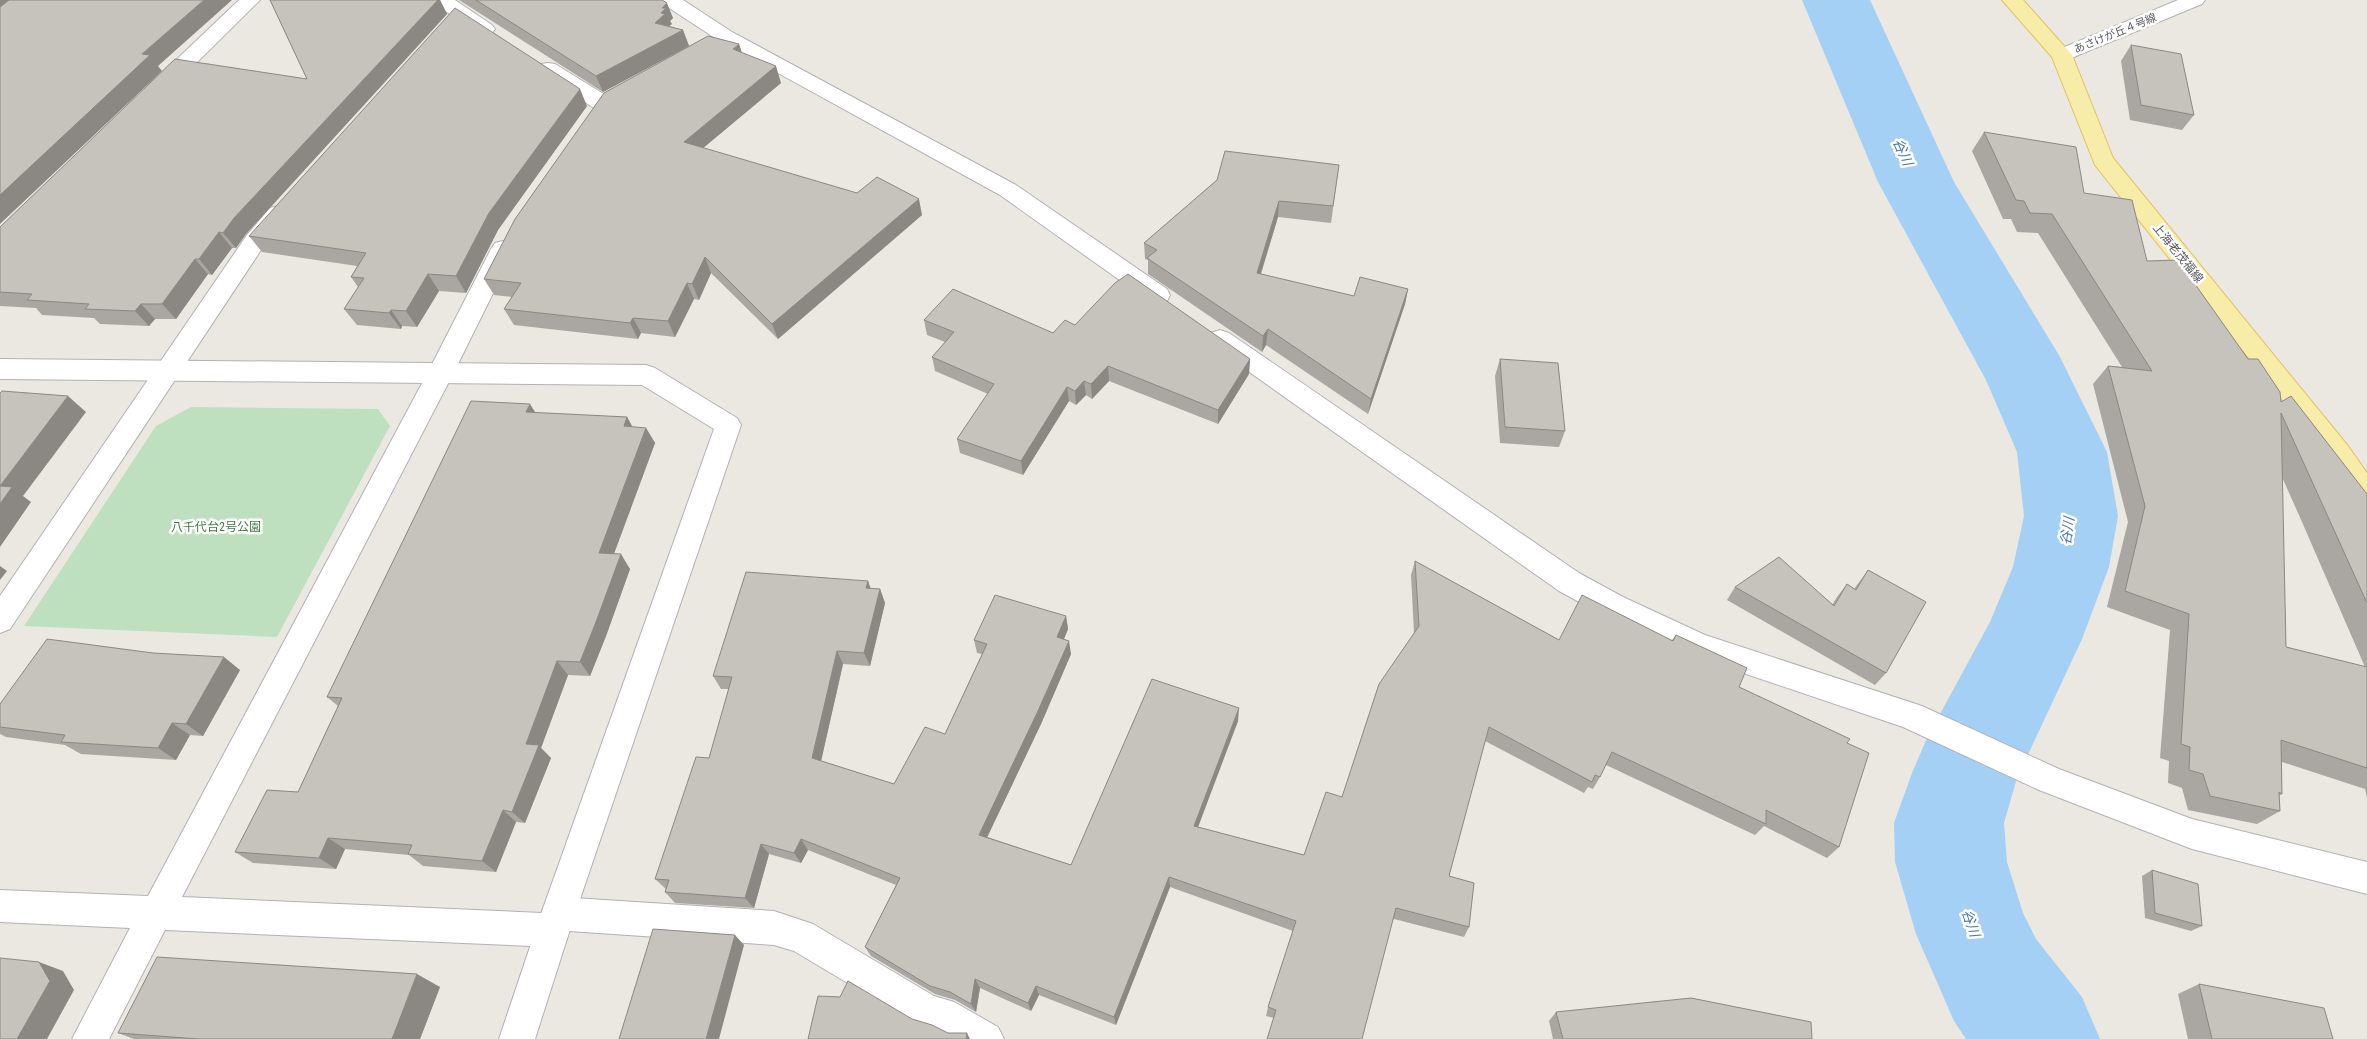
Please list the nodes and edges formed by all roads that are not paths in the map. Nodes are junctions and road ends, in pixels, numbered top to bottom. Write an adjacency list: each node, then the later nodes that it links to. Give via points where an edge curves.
1 (250, 0): 9 (street)
2 (442, 0): 6 (street, via 454,21)
3 (670, 0): 13 (street, via 717,40 1008,190)
4 (2012, 0): 7 (main road, 上海老茂福線)
5 (2195, 0): 7 (street, あさけが丘４号線)
6 (502, 40)
7 (2062, 55): 18 (main road, 上海老茂福線, via 2103,160 2339,453)
8 (536, 61): 10 (street)
9 (143, 103)
10 (604, 106)
11 (294, 197): 16 (street, via 254,241)
12 (512, 231): 17 (street)
13 (1180, 311)
14 (1205, 328): 20 (street, via 1569,582 1613,606 1697,645 1911,716 2050,780 2192,834)
15 (0, 369): 16 (street)
16 (168, 371): 17 (street); 19 (street)
17 (441, 372): 22 (street); 23 (street, via 646,375 728,425)
18 (2367, 495)
19 (0, 620)
20 (2367, 878)
21 (0, 906): 22 (street)
22 (156, 912): 23 (street); 24 (street)
23 (556, 922): 25 (street); 26 (street, via 774,928 801,936 930,1013 942,1014)
24 (90, 1039)
25 (517, 1039)
26 (986, 1039)

